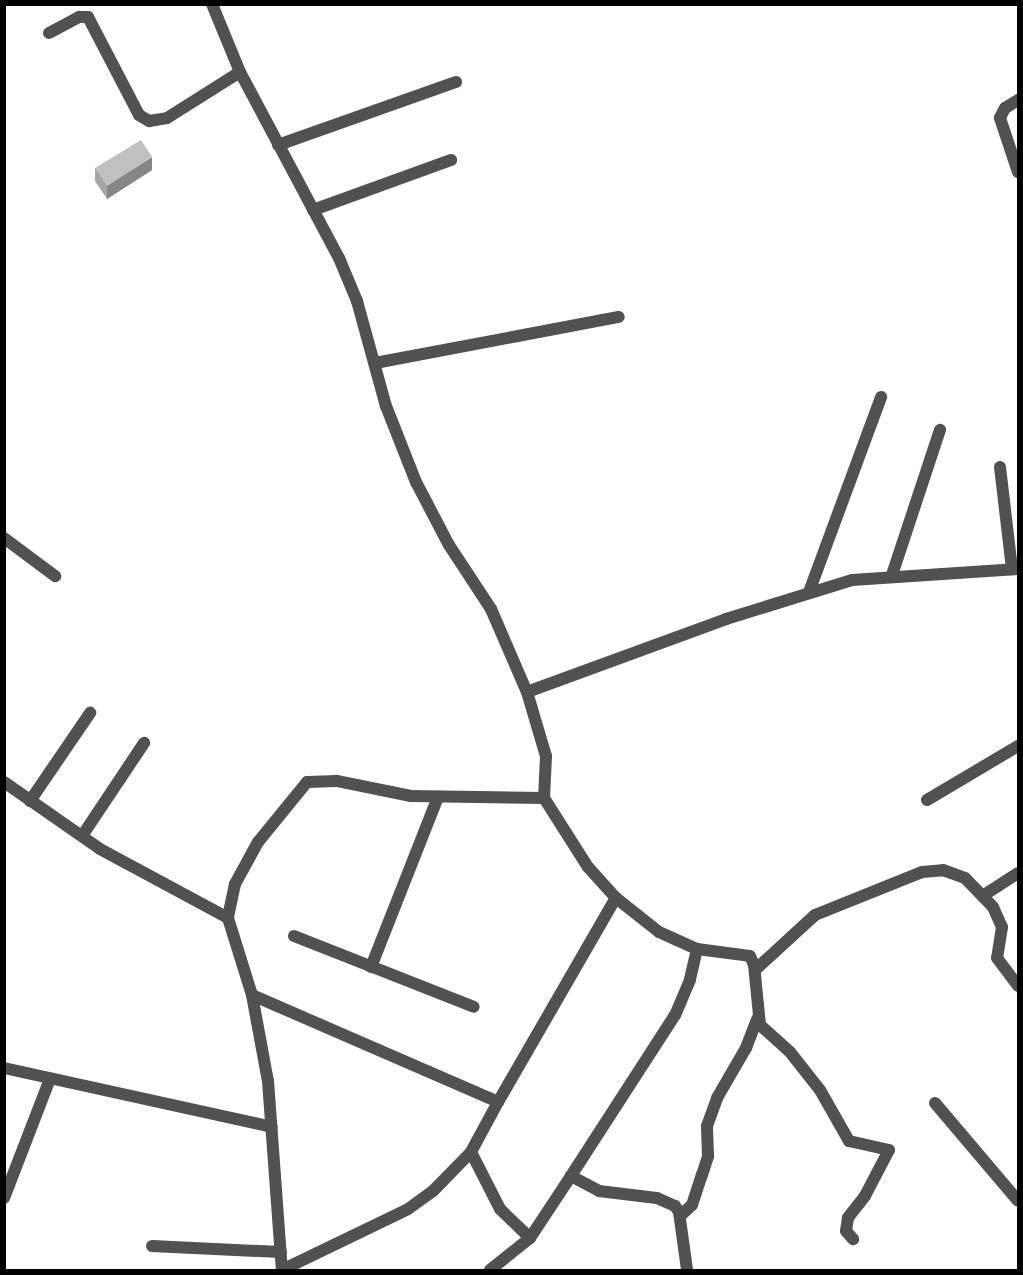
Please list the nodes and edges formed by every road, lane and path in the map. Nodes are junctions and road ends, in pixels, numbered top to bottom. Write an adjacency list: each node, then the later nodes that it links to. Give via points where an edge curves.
1 (212, 4): 3 (street)
2 (49, 33): 3 (street, via 79,17 88,17 139,115 149,121 167,118)
3 (240, 72): 6 (street)
4 (456, 82): 6 (street)
5 (1018, 100): 8 (street, via 1005,108 1000,118)
6 (278, 145): 9 (street)
7 (451, 160): 9 (street)
8 (1018, 172)
9 (313, 210): 11 (street, via 348,278)
10 (619, 317): 11 (street)
11 (375, 363): 20 (street, via 386,406 416,482 449,545 491,609)
12 (881, 397): 19 (street)
13 (940, 430): 17 (street)
14 (1000, 467): 16 (street)
15 (4, 538): 18 (street)
16 (1015, 569): 17 (street)
17 (892, 575): 19 (street, via 852,580)
18 (55, 576)
19 (809, 592): 20 (street)
20 (527, 692): 26 (street, via 544,741)
21 (90, 713): 28 (street)
22 (144, 743): 29 (street)
23 (1018, 746): 27 (street)
24 (4, 782): 28 (street)
25 (438, 797): 26 (street); 33 (street, via 379,792 337,781 307,782 249,858 235,884); 36 (street)
26 (544, 798): 32 (street, via 588,867)
27 (927, 800)
28 (30, 801): 29 (street)
29 (82, 836): 33 (street, via 139,872)
30 (1018, 873): 31 (street)
31 (984, 895): 37 (street, via 952,872 922,872 815,915); 38 (street, via 1000,920 997,958)
32 (616, 898): 35 (street, via 659,932); 44 (street)
33 (228, 918): 39 (street)
34 (294, 936): 36 (street)
35 (697, 949): 37 (street, via 745,954 752,960); 48 (street, via 690,980 675,1015)
36 (372, 967): 40 (street)
37 (754, 970): 41 (street)
38 (1018, 987)
39 (252, 995): 44 (street); 46 (street)
40 (474, 1007)
41 (757, 1019): 51 (street, via 746,1048 717,1098 707,1126 708,1156 702,1175 692,1205); 53 (street, via 820,1090 849,1141 889,1150 865,1196 848,1218 846,1231)
42 (4, 1068): 43 (street)
43 (50, 1079): 46 (street); 49 (street)
44 (498, 1102): 47 (street)
45 (935, 1103): 50 (street)
46 (272, 1127): 55 (street)
47 (471, 1152): 52 (street, via 500,1209); 56 (street, via 433,1191 408,1209)
48 (571, 1176): 51 (street, via 616,1196 665,1200); 52 (street)
49 (4, 1198)
50 (1018, 1201)
51 (680, 1215): 58 (street)
52 (530, 1238): 57 (street)
53 (853, 1239)
54 (152, 1246): 55 (street)
55 (281, 1252): 56 (street)
56 (282, 1270)
57 (490, 1270)
58 (687, 1270)

